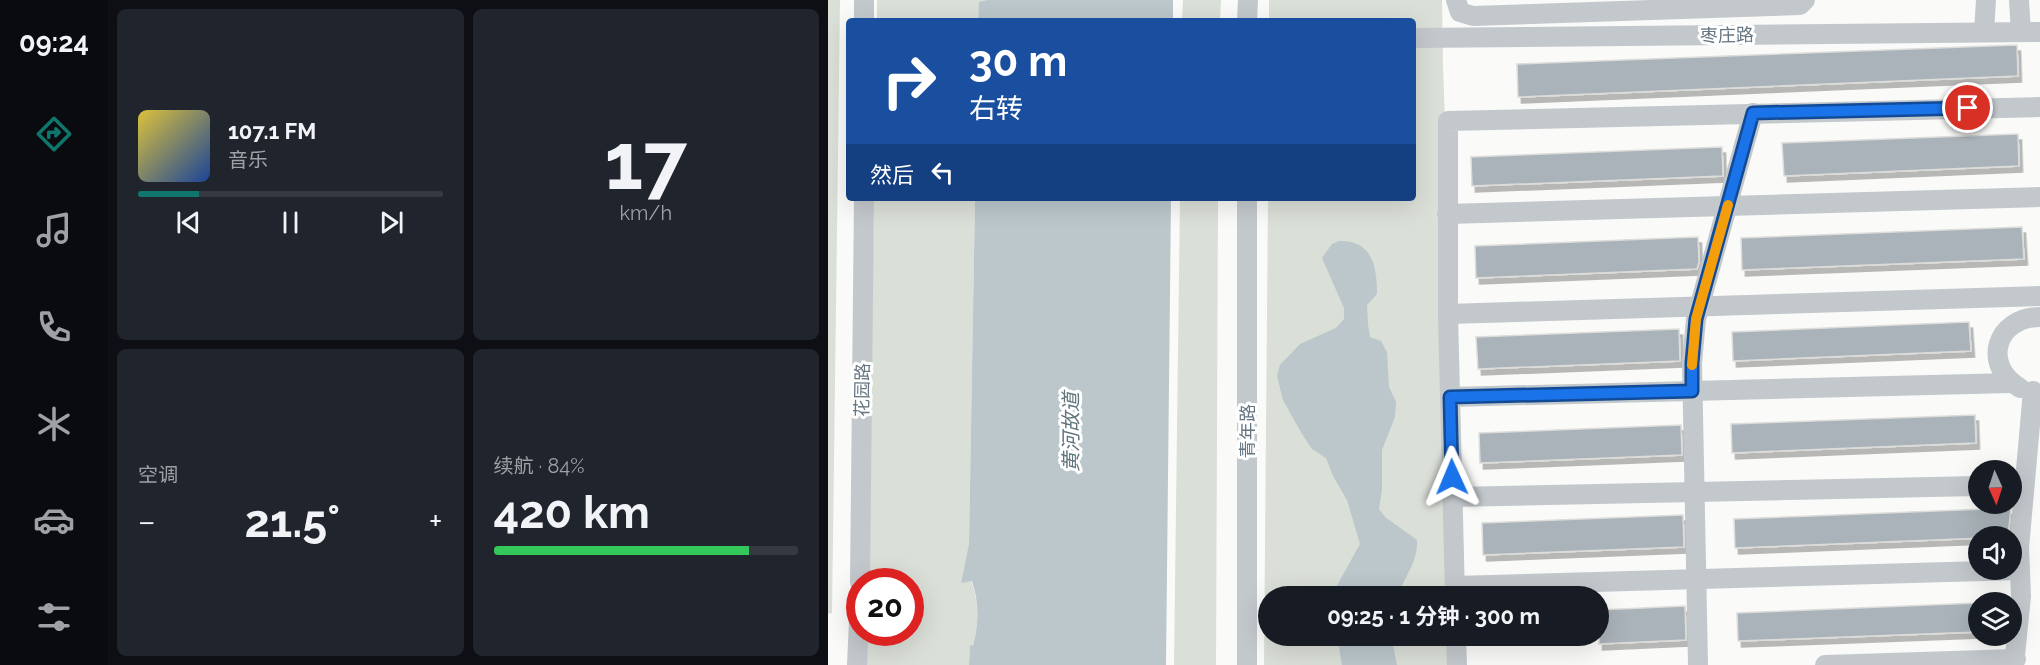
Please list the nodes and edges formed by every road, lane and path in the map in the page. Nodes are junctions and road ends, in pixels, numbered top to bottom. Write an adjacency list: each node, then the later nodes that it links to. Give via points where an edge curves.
1 (864, 0): 8 (street)
2 (1236, 0): 9 (street)
3 (1248, 0): 10 (street)
4 (1456, 0): 5 (street, via 1460,12 1473,16 1800,4)
5 (1805, 0)
6 (1986, 0): 11 (street)
7 (2019, 0): 12 (street)
8 (864, 18)
9 (1236, 18)
10 (1247, 18)
11 (1984, 32): 12 (street, 枣庄路); 13 (street, 枣庄路)
12 (2031, 32)
13 (1416, 38)
14 (2040, 107): 15 (street)
15 (1753, 113): 20 (street); 21 (street, via 1448,120)
16 (2040, 197): 20 (street)
17 (864, 201): 35 (street, 花园路)
18 (1236, 201): 45 (street, 青年路)
19 (1247, 201): 46 (street, 青年路)
20 (1728, 206): 21 (street); 23 (street)
21 (1447, 214): 24 (street)
22 (2040, 296): 23 (street)
23 (1700, 306): 24 (street); 27 (street)
24 (1448, 314): 29 (street)
25 (2040, 317): 26 (street, via 2016,321 2000,340 1998,363)
26 (2011, 383): 27 (street); 28 (street)
27 (1692, 391): 29 (street); 32 (street)
28 (2036, 391): 30 (street)
29 (1450, 397): 33 (street)
30 (2025, 484): 34 (street)
31 (1968, 486): 32 (street)
32 (1694, 492): 33 (street); 37 (street)
33 (1453, 497): 39 (street)
34 (2021, 526)
35 (860, 568)
36 (1968, 571): 37 (street)
37 (1696, 579): 40 (street); 48 (street)
38 (2020, 580): 43 (street)
39 (1455, 586)
40 (1555, 586)
41 (858, 646): 44 (street)
42 (1456, 646): 47 (street)
43 (2015, 662): 49 (street)
44 (857, 665)
45 (1236, 665)
46 (1247, 665)
47 (1457, 665)
48 (1698, 665)
49 (1825, 665)

